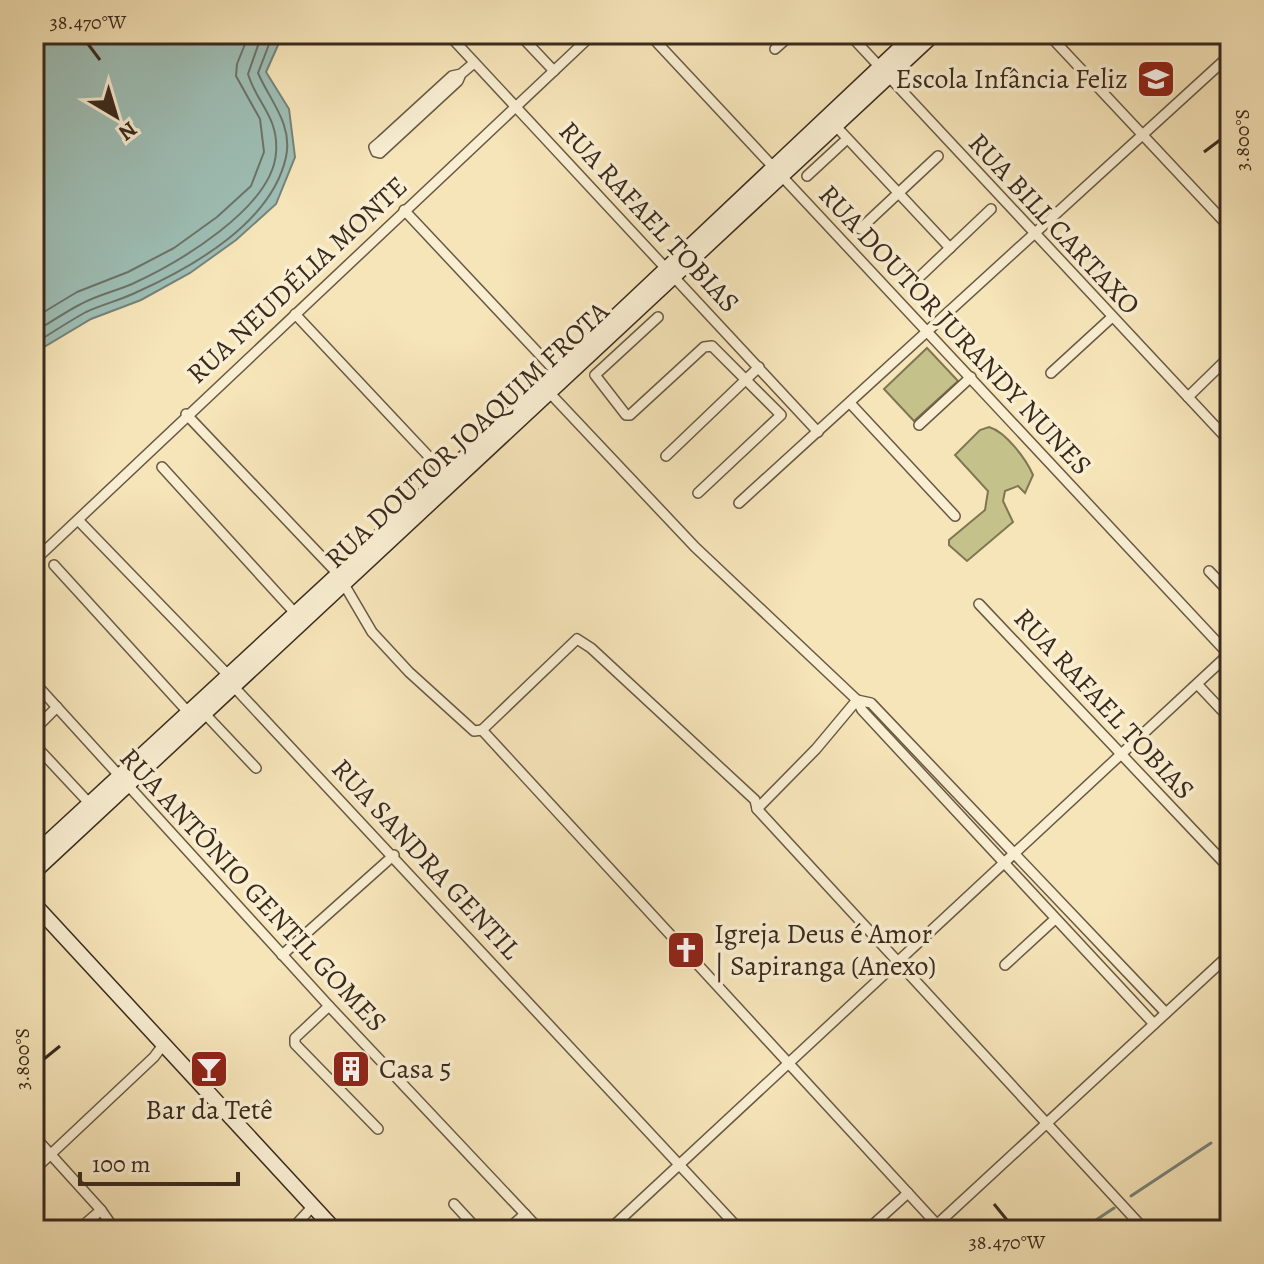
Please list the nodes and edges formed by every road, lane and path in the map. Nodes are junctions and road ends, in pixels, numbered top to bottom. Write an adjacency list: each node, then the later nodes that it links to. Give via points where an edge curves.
1 (448, 34): 12 (street, RUA RAFAEL TOBIAS)
2 (519, 34): 13 (street)
3 (593, 34): 13 (street, RUA NEUDÉLIA MONTE)
4 (649, 34): 21 (street, RUA DOUTOR JURANDY NUNES)
5 (792, 34): 10 (street)
6 (849, 34): 14 (street, RUA BILL CARTAXO)
7 (915, 34): 14 (street, RUA DOUTOR JOAQUIM FROTA)
8 (934, 34): 14 (street, RUA DOUTOR JOAQUIM FROTA)
9 (1048, 34): 18 (street)
10 (775, 49)
11 (1230, 55): 18 (street)
12 (474, 63): 15 (street); 16 (street, RUA RAFAEL TOBIAS)
13 (554, 71): 16 (street, RUA NEUDÉLIA MONTE)
14 (883, 72): 17 (street, RUA DOUTOR JOAQUIM FROTA); 28 (street, RUA BILL CARTAXO)
15 (461, 74): 15 (street, via 452,76 374,147 376,152)
16 (515, 107): 25 (street, RUA NEUDÉLIA MONTE); 30 (street, RUA RAFAEL TOBIAS)
17 (831, 121): 19 (street); 21 (street, RUA DOUTOR JOAQUIM FROTA)
18 (1143, 136): 26 (street); 28 (street)
19 (847, 139): 22 (street); 23 (street)
20 (938, 156): 23 (street)
21 (777, 172): 30 (street, RUA DOUTOR JOAQUIM FROTA); 35 (street, RUA DOUTOR JURANDY NUNES)
22 (807, 176)
23 (898, 193): 27 (street); 29 (street)
24 (991, 209): 29 (street)
25 (404, 210): 32 (street, RUA NEUDÉLIA MONTE); 39 (street)
26 (1230, 228)
27 (860, 229)
28 (1034, 235): 34 (street, RUA BILL CARTAXO); 35 (street)
29 (950, 248): 31 (street)
30 (671, 273): 37 (street, RUA RAFAEL TOBIAS); 39 (street, RUA DOUTOR JOAQUIM FROTA)
31 (910, 286)
32 (295, 314): 45 (street, RUA NEUDÉLIA MONTE); 51 (street)
33 (658, 317): 41 (street, via 595,375 626,415 704,347 715,348)
34 (1111, 318): 38 (street); 43 (street, RUA BILL CARTAXO)
35 (929, 333): 40 (street, RUA DOUTOR JURANDY NUNES); 44 (street)
36 (1230, 356): 43 (street)
37 (759, 367): 41 (street); 47 (street, RUA RAFAEL TOBIAS)
38 (1051, 373)
39 (561, 376): 42 (street, RUA DOUTOR JOAQUIM FROTA)
40 (971, 377): 46 (street); 63 (street, RUA DOUTOR JURANDY NUNES)
41 (747, 378): 49 (street); 52 (street, via 780,417)
42 (547, 389): 51 (street, RUA DOUTOR JOAQUIM FROTA); 67 (street, via 695,547)
43 (1188, 397): 48 (street, RUA BILL CARTAXO)
44 (850, 403): 47 (street); 54 (street)
45 (186, 414): 55 (street, RUA NEUDÉLIA MONTE); 59 (street)
46 (919, 425)
47 (818, 432): 53 (street)
48 (1230, 442)
49 (666, 456)
50 (162, 467): 62 (street)
51 (450, 479): 59 (street, RUA DOUTOR JOAQUIM FROTA)
52 (698, 493)
53 (739, 503)
54 (955, 516)
55 (79, 521): 56 (street, RUA NEUDÉLIA MONTE); 65 (street, RUA SANDRA GENTIL)
56 (34, 561)
57 (54, 565): 69 (street)
58 (1209, 571): 60 (street)
59 (340, 580): 62 (street, RUA DOUTOR JOAQUIM FROTA); 65 (street, RUA DOUTOR JOAQUIM FROTA); 73 (street, via 372,632 409,672 474,731)
60 (1230, 593)
61 (979, 604): 75 (street, RUA RAFAEL TOBIAS)
62 (295, 613): 65 (street, RUA DOUTOR JOAQUIM FROTA)
63 (1230, 655): 66 (street)
64 (34, 682): 68 (street, RUA ANTÔNIO GENTIL GOMES)
65 (231, 682): 69 (street, RUA DOUTOR JOAQUIM FROTA); 70 (street, RUA DOUTOR JOAQUIM FROTA); 82 (street, RUA SANDRA GENTIL)
66 (1198, 685): 71 (street); 75 (street)
67 (857, 700): 79 (street); 80 (street, via 871,703); 83 (street)
68 (57, 707): 72 (street); 77 (street, RUA ANTÔNIO GENTIL GOMES)
69 (188, 712): 77 (street, RUA DOUTOR JOAQUIM FROTA)
70 (206, 715): 76 (street); 77 (street, RUA DOUTOR JOAQUIM FROTA)
71 (1230, 719)
72 (34, 730)
73 (482, 730): 79 (street, via 577,639 755,800); 96 (street)
74 (34, 744): 78 (street)
75 (1122, 756): 80 (street); 84 (street, RUA RAFAEL TOBIAS)
76 (256, 768)
77 (122, 780): 78 (street, RUA DOUTOR JOAQUIM FROTA); 85 (street, RUA DOUTOR JOAQUIM FROTA); 89 (street, RUA ANTÔNIO GENTIL GOMES)
78 (89, 803): 81 (street, RUA DOUTOR JOAQUIM FROTA)
79 (757, 809): 90 (street)
80 (1016, 854): 83 (street); 93 (street)
81 (34, 855)
82 (394, 855): 89 (street); 101 (street, RUA SANDRA GENTIL)
83 (1003, 866): 87 (street); 90 (street)
84 (1230, 869)
85 (34, 872)
86 (34, 904): 95 (street)
87 (1054, 920): 91 (street); 94 (street)
88 (1230, 954): 93 (street)
89 (282, 955): 92 (street, RUA ANTÔNIO GENTIL GOMES)
90 (898, 965): 96 (street); 97 (street)
91 (1005, 965)
92 (329, 1006): 98 (street, via 295,1038 295,1044); 107 (street, RUA ANTÔNIO GENTIL GOMES)
93 (1166, 1013): 94 (street)
94 (1154, 1024): 97 (street)
95 (163, 1045): 100 (street); 105 (street)
96 (789, 1064): 101 (street); 103 (street)
97 (1047, 1124): 108 (street); 119 (street)
98 (378, 1129)
99 (34, 1136): 100 (street)
100 (52, 1154): 102 (street); 106 (street)
101 (680, 1165): 116 (street); 117 (street, RUA SANDRA GENTIL)
102 (34, 1170)
103 (908, 1193): 108 (street); 118 (street)
104 (454, 1204): 113 (street)
105 (313, 1206): 111 (street); 112 (street)
106 (101, 1210): 109 (street); 110 (street)
107 (525, 1214): 114 (street); 115 (street, RUA ANTÔNIO GENTIL GOMES)
108 (937, 1228)
109 (78, 1230)
110 (115, 1230)
111 (291, 1230)
112 (335, 1230)
113 (478, 1230)
114 (507, 1230)
115 (540, 1230)
116 (609, 1230)
117 (740, 1230)
118 (867, 1230)
119 (1145, 1230)

